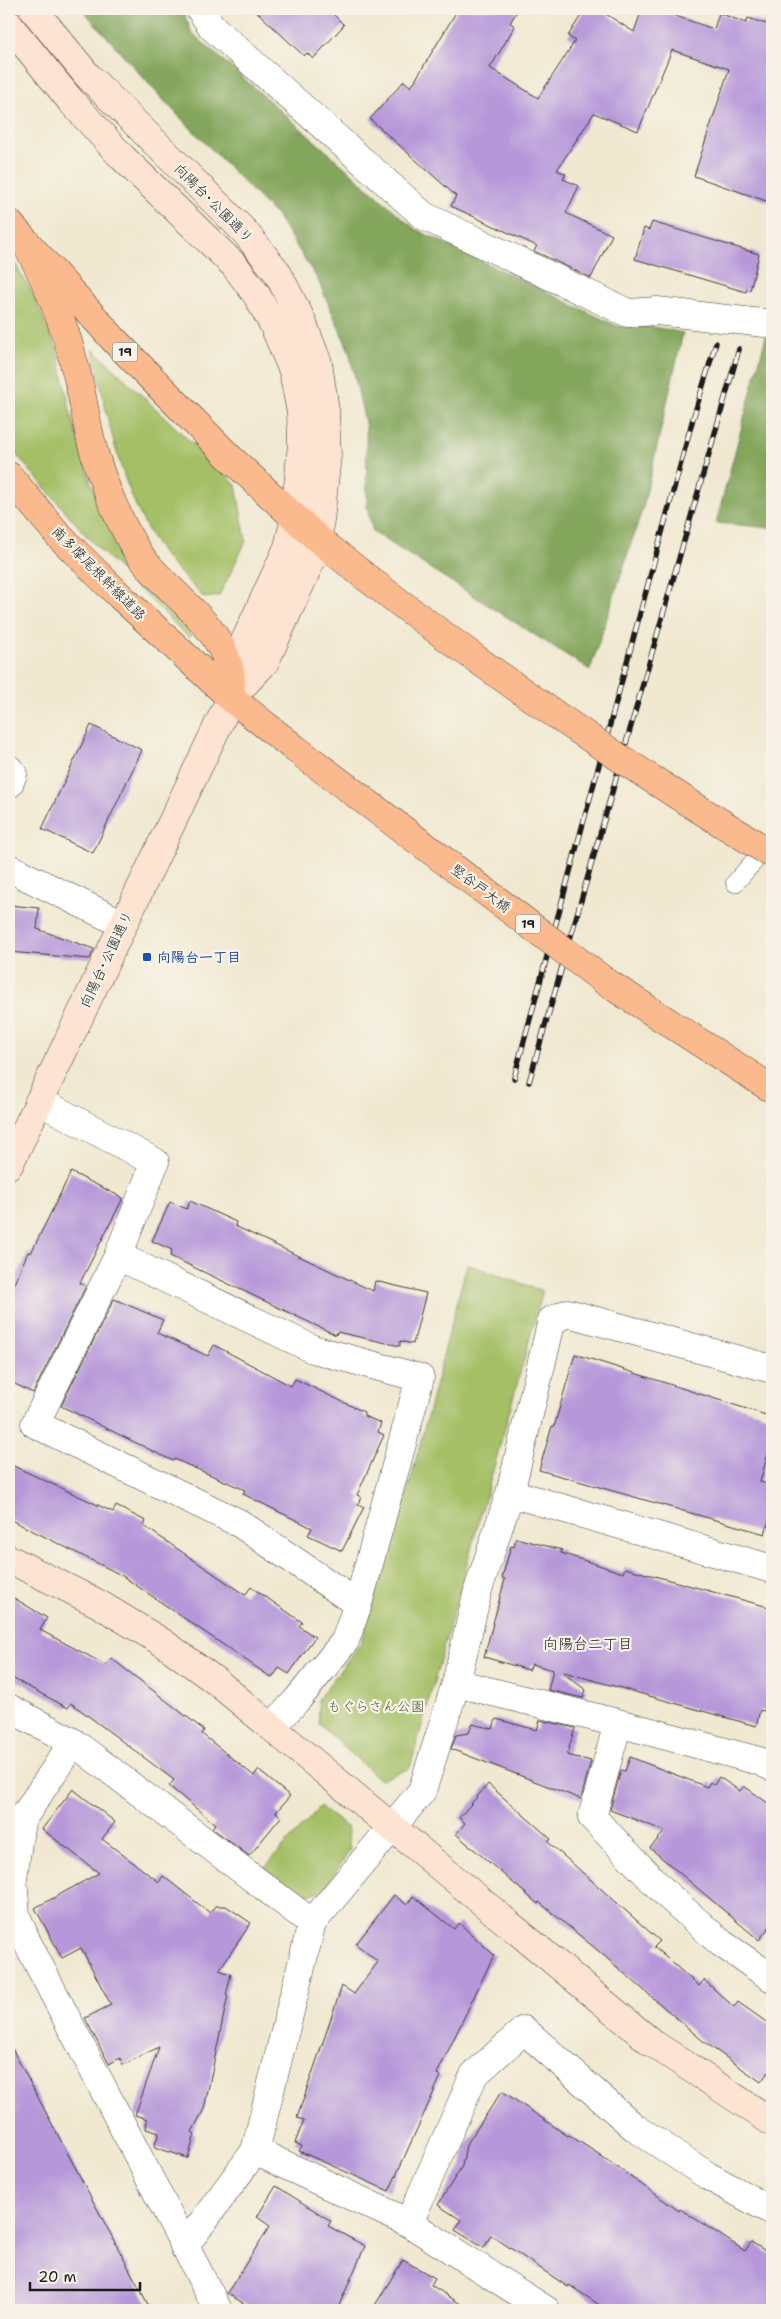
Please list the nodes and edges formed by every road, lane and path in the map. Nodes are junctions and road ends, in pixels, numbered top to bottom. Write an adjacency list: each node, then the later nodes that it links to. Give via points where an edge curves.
1 (33, 9): 6 (street, 向陽台･公園通り, via 87,75 245,232 277,272 301,319 318,363)
2 (200, 9): 5 (street, via 212,27 424,216 628,313 657,311)
3 (9, 25): 6 (street, via 122,157 235,266 256,294 293,371 301,413)
4 (17, 234): 8 (main road, 19, via 116,342 228,456); 10 (main road, via 53,297 66,335 94,451 118,515 133,545 151,568 222,647 229,664)
5 (772, 324)
6 (314, 439): 8 (street); 9 (street, via 327,456)
7 (9, 476): 10 (main road, 南多摩尾根幹線道路 / 19, via 60,537)
8 (295, 518): 9 (main road, 19); 10 (street, via 288,546 243,645)
9 (318, 539): 10 (street, via 265,662); 14 (main road, 19, bridge, via 524,694)
10 (231, 698): 17 (street, 向陽台･公園通り); 18 (main road, 竪谷戸大橋 / 19, bridge, via 606,982)
11 (9, 769): 12 (street, via 13,774)
12 (9, 784)
13 (772, 841): 16 (lane)
14 (772, 854)
15 (9, 868): 17 (street)
16 (735, 882)
17 (123, 924): 19 (street, 向陽台･公園通り)
18 (772, 1089)
19 (39, 1101): 20 (street, 向陽台･公園通り); 21 (street, via 155,1162)
20 (9, 1164)
21 (118, 1256): 26 (street, via 34,1424 239,1522); 26 (street, via 313,1349 420,1378)
22 (772, 1369): 23 (street, via 568,1313 552,1320)
23 (510, 1493): 25 (street); 27 (street, via 478,1590)
24 (9, 1559): 30 (street, via 99,1604 165,1644)
25 (772, 1569)
26 (358, 1604): 30 (street, via 345,1641)
27 (456, 1683): 29 (street); 33 (street, via 422,1791)
28 (9, 1708): 31 (street)
29 (618, 1723): 32 (street); 35 (street, via 592,1817 665,1893 722,1943)
30 (273, 1726): 33 (street)
31 (73, 1742): 34 (street); 40 (street, via 21,1822 13,1878 16,1915)
32 (772, 1767)
33 (393, 1828): 34 (street); 36 (street, via 652,2042)
34 (312, 1924): 37 (street)
35 (772, 1978)
36 (772, 2122)
37 (255, 2151): 39 (street); 40 (street)
38 (772, 2212): 39 (street, via 708,2176 634,2127 524,2030 474,2074)
39 (409, 2223): 42 (street)
40 (184, 2247): 41 (street)
41 (218, 2310)
42 (546, 2310)

